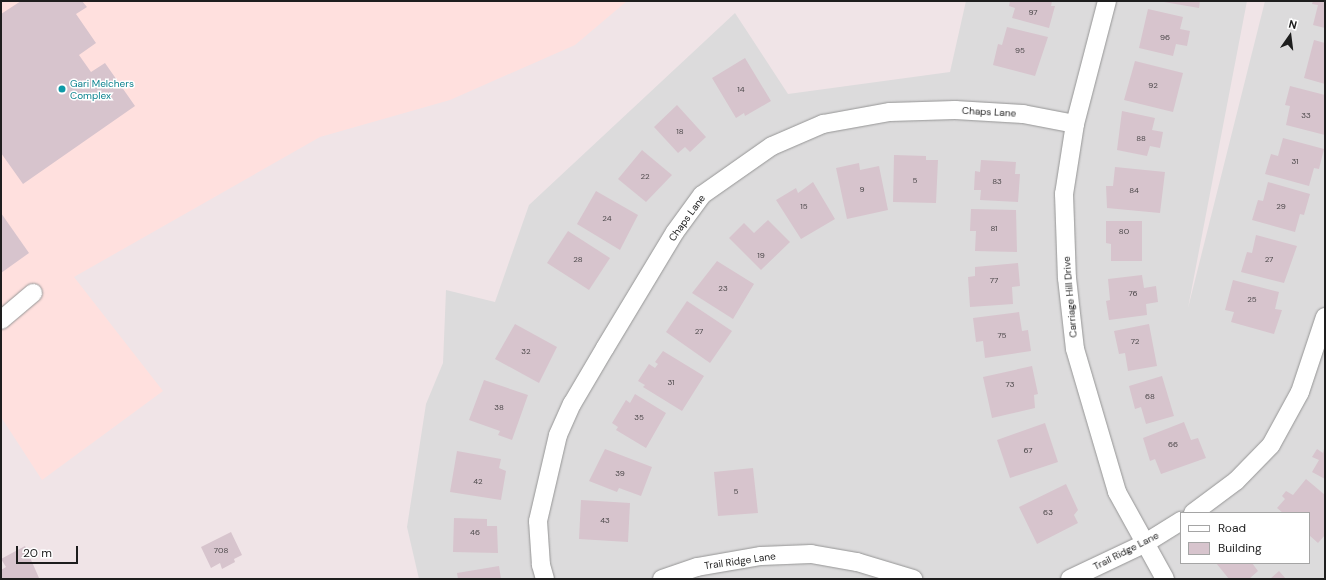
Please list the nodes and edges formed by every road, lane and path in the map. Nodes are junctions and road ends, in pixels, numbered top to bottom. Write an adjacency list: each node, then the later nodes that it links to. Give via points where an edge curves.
1 (1107, 1): 2 (street, Carriage Hill Drive)
2 (1075, 124): 8 (street, Carriage Hill Drive, via 1064,194 1067,278 1075,349 1118,492); 9 (street, Chaps Lane, via 1023,114 955,110 890,112 831,123 772,146 702,195 675,232 598,360 572,404 558,435 538,521 541,565)
3 (33, 293): 5 (street)
4 (1325, 317): 6 (street, via 1300,392 1271,445 1236,481)
5 (1, 320)
6 (1194, 512)
7 (1180, 522): 8 (street, Trail Ridge Lane)
8 (1144, 544): 12 (street, Trail Ridge Lane); 13 (street, Carriage Hill Drive)
9 (545, 579)
10 (662, 579): 11 (street, Trail Ridge Lane, via 697,567 761,556 811,554 857,562)
11 (913, 579)
12 (1070, 579)
13 (1165, 579)

